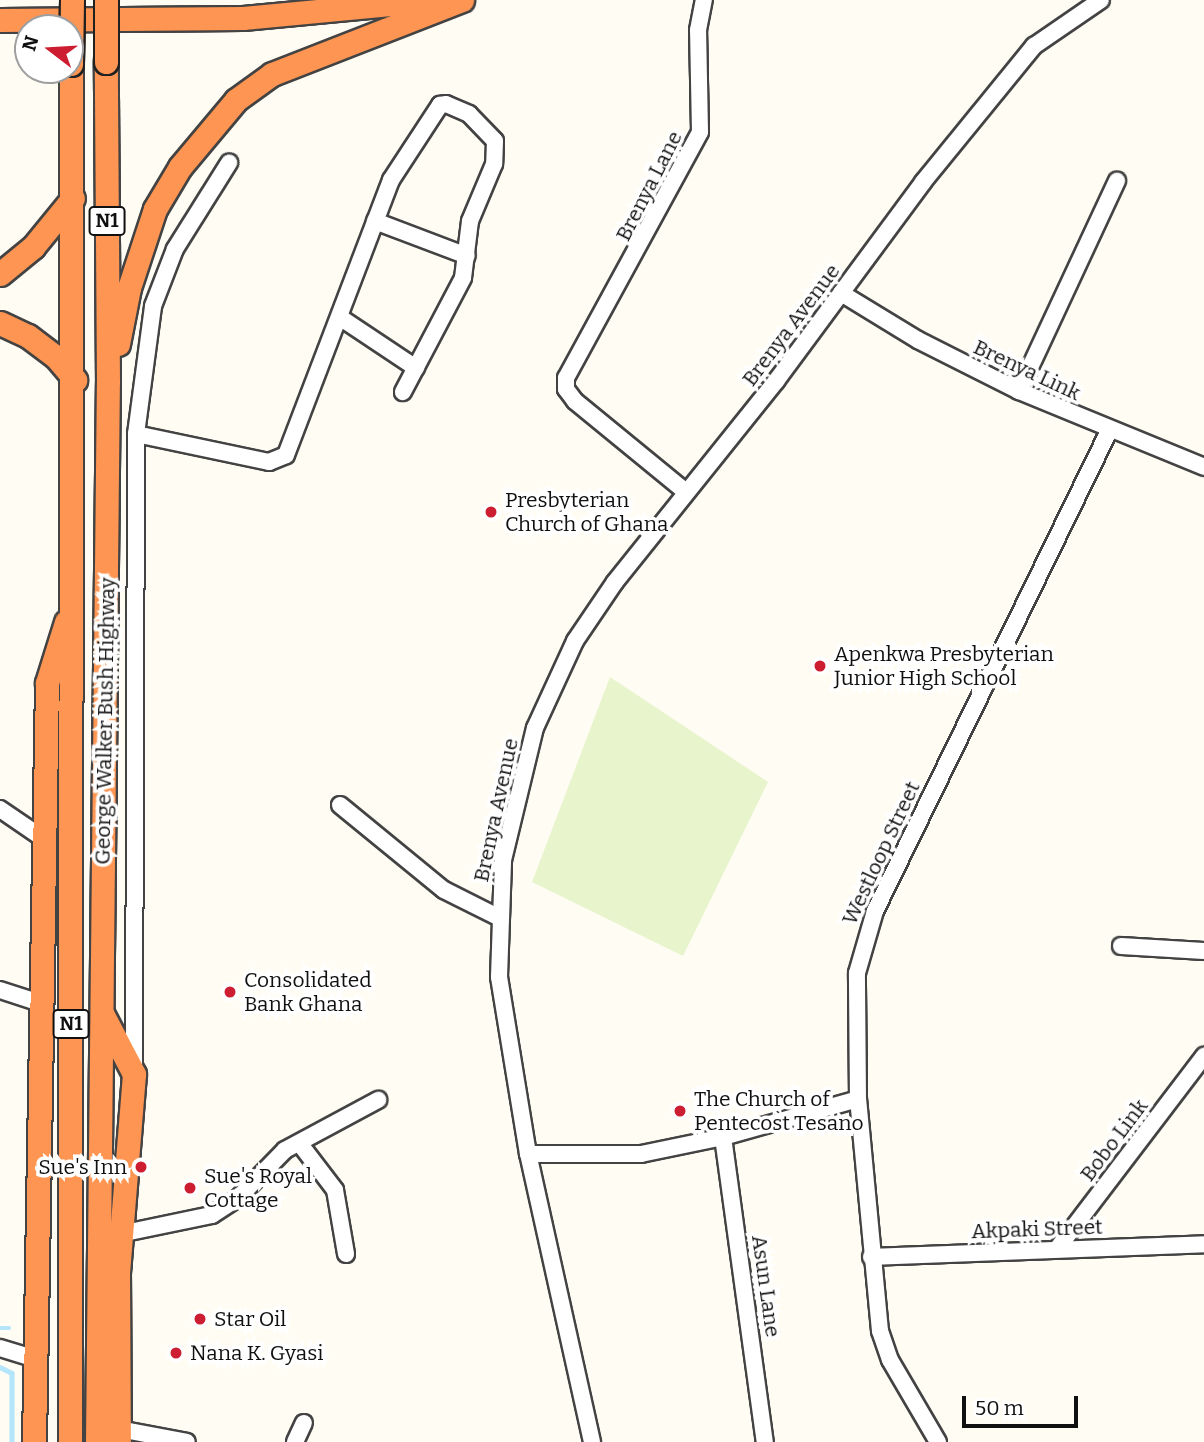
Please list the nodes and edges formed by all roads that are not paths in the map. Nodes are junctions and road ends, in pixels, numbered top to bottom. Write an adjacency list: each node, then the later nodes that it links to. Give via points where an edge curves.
1 (106, 0): 21 (highway, George Walker Bush Highway / N1, bridge)
2 (284, 0): 7 (highway)
3 (435, 0): 7 (highway)
4 (462, 0): 21 (highway, via 272,74 236,100 180,167 155,209 129,288)
5 (704, 0): 27 (street, Brenya Lane, via 698,30 700,132 610,302 570,365 566,389)
6 (1101, 0): 16 (street, Brenya Avenue, via 1048,34 1012,69)
7 (243, 18): 8 (highway)
8 (0, 20)
9 (71, 84): 12 (highway, George Walker Bush Highway / N1)
10 (229, 163): 25 (street, via 175,249 153,306)
11 (1117, 181): 22 (street)
12 (73, 198): 15 (highway, via 33,247); 20 (highway, George Walker Bush Highway / N1)
13 (375, 221): 14 (street); 14 (street, via 391,180 440,105 446,104 469,114 495,141 494,164 470,221); 17 (street)
14 (467, 257): 19 (street, via 463,278)
15 (0, 274)
16 (841, 293): 22 (street, Brenya Link, via 918,340); 27 (street, Brenya Avenue)
17 (341, 318): 19 (street); 25 (street, via 286,455 278,461)
18 (0, 323): 20 (highway, via 28,336)
19 (416, 368): 23 (street)
20 (75, 380): 28 (highway, George Walker Bush Highway / N1)
21 (108, 381): 37 (highway, George Walker Bush Highway / N1)
22 (1019, 391): 24 (street, Brenya Link)
23 (403, 392)
24 (1109, 431): 26 (street, Brenya Link); 40 (street, Westloop Street, via 862,944 855,1012)
25 (136, 434): 39 (street)
26 (1204, 467)
27 (686, 492): 32 (street, Brenya Avenue, via 575,641 543,709 512,813)
28 (72, 606): 31 (highway, via 47,683); 55 (highway, George Walker Bush Highway / N1)
29 (340, 805): 32 (street, via 436,885)
30 (0, 808): 31 (street)
31 (44, 839): 36 (highway)
32 (498, 916): 44 (street, Brenya Avenue, via 499,977)
33 (1121, 946): 34 (street)
34 (1204, 951)
35 (0, 989): 36 (street)
36 (43, 1004): 51 (highway)
37 (102, 1013): 39 (highway); 56 (highway, George Walker Bush Highway / N1)
38 (1204, 1056): 47 (street, Bobo Link)
39 (134, 1073): 45 (highway)
40 (858, 1099): 42 (street); 49 (street, Westloop Street)
41 (377, 1100): 43 (street, via 334,1119)
42 (723, 1137): 44 (street, via 620,1156); 60 (street, Asun Lane)
43 (300, 1144): 45 (street, via 285,1150 238,1198 212,1215); 48 (street, via 335,1190)
44 (528, 1154): 59 (street, Brenya Avenue)
45 (120, 1234): 53 (highway)
46 (1204, 1244): 47 (street, Akpaki Street)
47 (1057, 1249): 49 (street, Akpaki Street)
48 (346, 1254)
49 (871, 1257): 61 (street, Westloop Street, via 880,1331 890,1360)
50 (0, 1348): 51 (street)
51 (37, 1359): 54 (highway)
52 (304, 1423): 58 (street)
53 (119, 1436): 57 (street)
54 (34, 1442)
55 (71, 1442)
56 (97, 1442)
57 (187, 1442)
58 (295, 1442)
59 (592, 1442)
60 (765, 1442)
61 (938, 1442)

